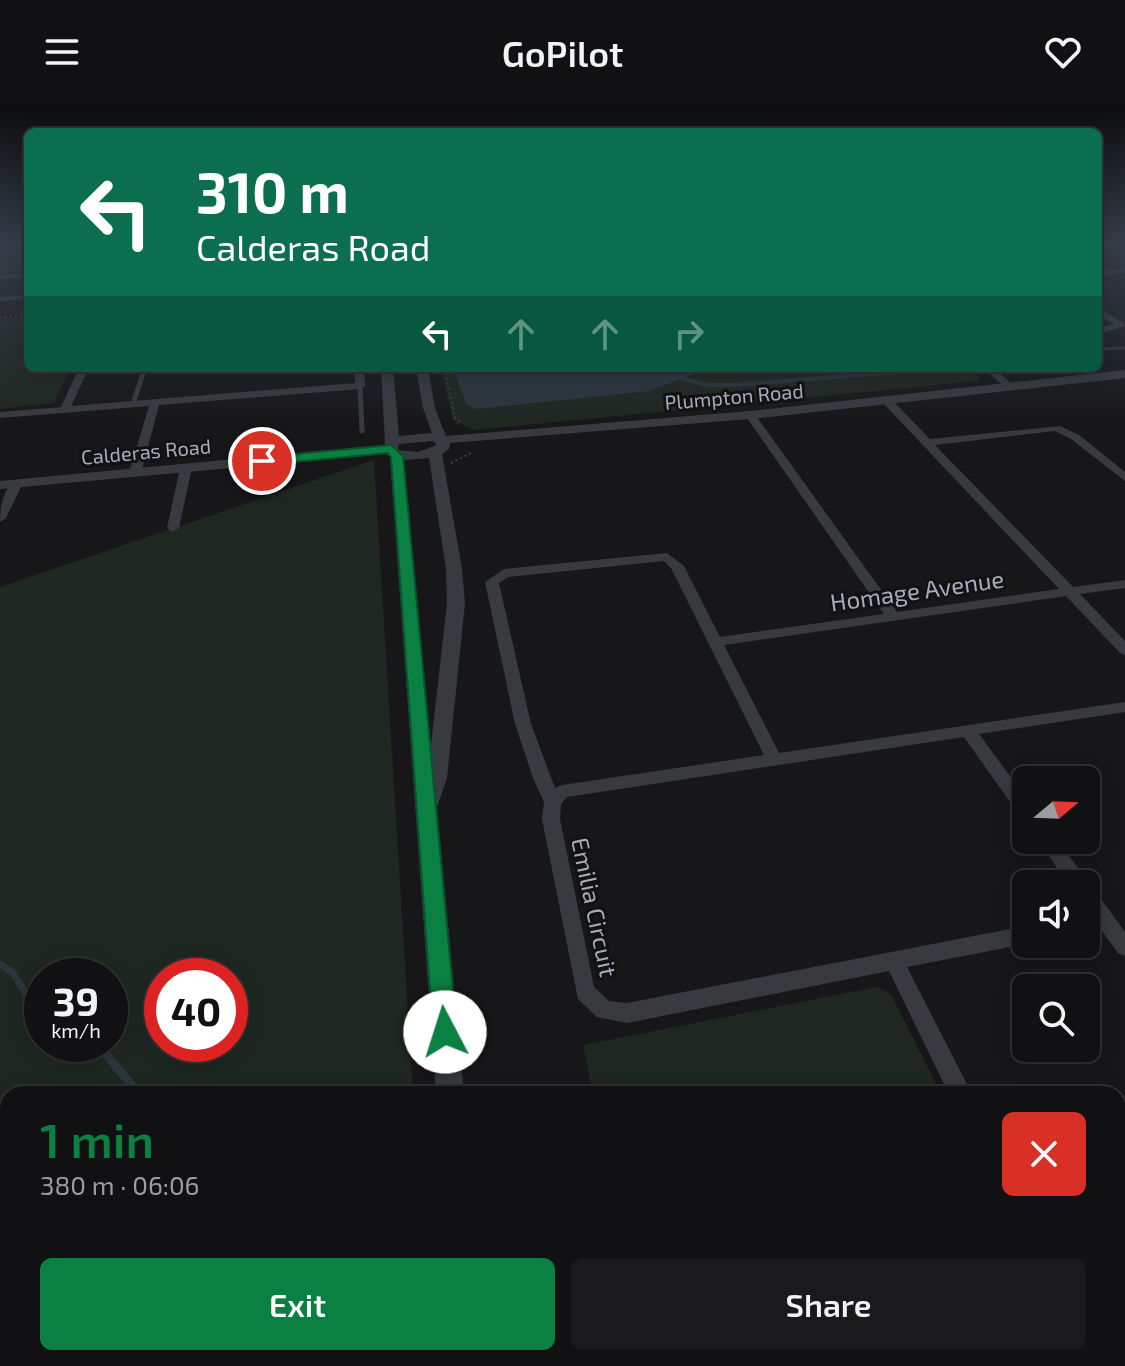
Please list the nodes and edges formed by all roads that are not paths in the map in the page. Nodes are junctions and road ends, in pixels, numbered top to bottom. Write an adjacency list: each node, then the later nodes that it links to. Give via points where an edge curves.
1 (1102, 313): 2 (street, via 1121,325)
2 (1102, 330)
3 (82, 372): 15 (street)
4 (144, 372): 14 (lane)
5 (359, 372): 10 (street)
6 (387, 372): 21 (street)
7 (423, 372): 19 (street)
8 (993, 372): 11 (street)
9 (1125, 374): 11 (street, Plumpton Road)
10 (360, 386): 13 (street); 18 (lane)
11 (1009, 386): 12 (street, Plumpton Road)
12 (887, 401): 17 (street, Plumpton Road); 20 (street)
13 (155, 402): 14 (street); 23 (street)
14 (133, 404): 15 (street)
15 (65, 409): 16 (street)
16 (0, 415)
17 (750, 415): 19 (street, Plumpton Road, via 628,425 566,437); 31 (street)
18 (362, 431)
19 (442, 442): 21 (street, Calderas Road, via 430,436); 39 (street, via 456,603 437,778)
20 (926, 443): 24 (street, via 1056,428); 30 (street)
21 (394, 449): 22 (street, Calderas Road); 39 (street)
22 (186, 468): 23 (street, Calderas Road); 28 (street)
23 (135, 473): 25 (street, Calderas Road)
24 (1125, 478)
25 (17, 483): 26 (street, Calderas Road); 27 (street)
26 (0, 485)
27 (0, 518)
28 (173, 528)
29 (1125, 584): 30 (street, Homage Avenue)
30 (1068, 592): 31 (street, Homage Avenue); 33 (street)
31 (892, 615): 32 (street, Homage Avenue)
32 (715, 642): 36 (street); 38 (street, via 677,566 667,557 504,573 492,582 523,717 541,781)
33 (1125, 650)
34 (1125, 707): 35 (street)
35 (968, 731): 36 (street); 37 (street)
36 (774, 759): 38 (street, via 562,791)
37 (1012, 792)
38 (553, 802): 43 (street, Emilia Circuit, via 551,819 585,992 604,1010 627,1013)
39 (427, 817): 44 (street)
40 (1100, 925): 42 (street)
41 (1012, 938): 43 (street, Emilia Circuit)
42 (1125, 947)
43 (894, 961): 45 (street)
44 (449, 1086)
45 (957, 1086)

